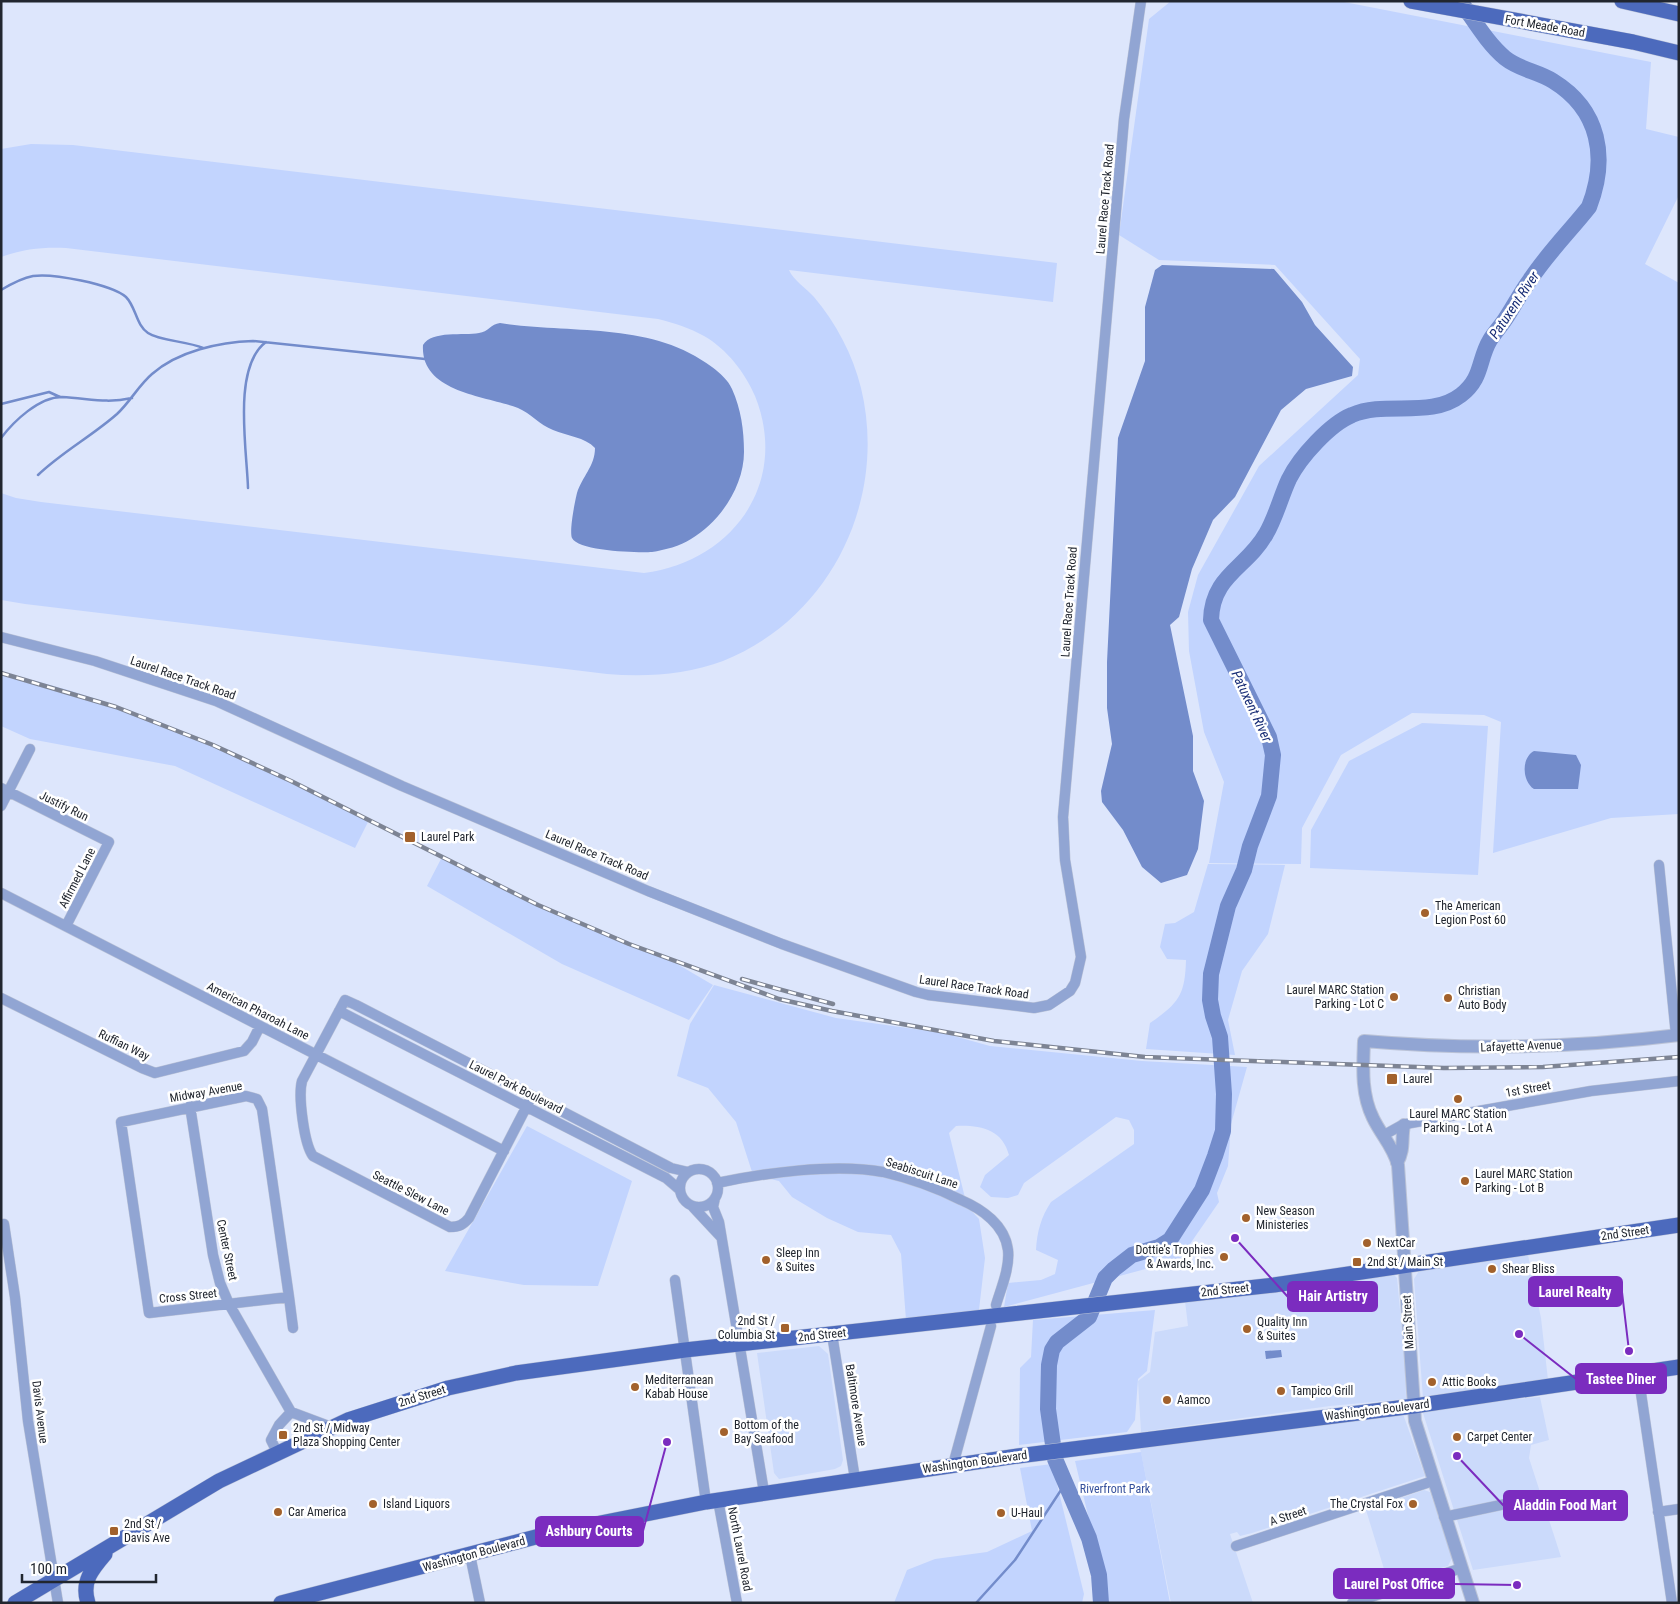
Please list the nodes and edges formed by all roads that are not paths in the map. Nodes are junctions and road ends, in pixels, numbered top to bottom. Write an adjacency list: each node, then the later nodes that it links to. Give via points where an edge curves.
1 (1141, 1): 6 (street, Laurel Race Track Road, via 1124,119 1063,817 1065,860 1081,958 1075,984 1060,999 1022,1008 916,992 782,944 639,887 402,786 216,700)
2 (1411, 1): 5 (main road, Fort Meade Road)
3 (1622, 1): 4 (main road)
4 (1679, 14)
5 (1679, 53)
6 (1, 637)
7 (30, 749): 8 (street)
8 (5, 790): 9 (street); 10 (street, Justify Run)
9 (1, 806)
10 (109, 842): 13 (street, Affirmed Lane)
11 (1659, 865): 17 (street)
12 (1, 893): 13 (street, American Pharoah Lane)
13 (66, 926): 16 (street, American Pharoah Lane)
14 (1, 998): 16 (street, Ruffian Way, via 147,1071 155,1072 244,1051)
15 (339, 1011): 19 (street); 21 (street, Laurel Park Boulevard, via 345,1000); 23 (street, Laurel Park Boulevard)
16 (260, 1026): 19 (street, American Pharoah Lane)
17 (1677, 1035): 18 (street, Lafayette Avenue, via 1522,1047 1447,1047)
18 (1364, 1041): 25 (street, Main Street, via 1365,1098)
19 (315, 1055): 26 (street, American Pharoah Lane); 26 (street, Seattle Slew Lane, via 302,1081 300,1093 310,1152 441,1222 452,1227 465,1223)
20 (1679, 1081): 24 (street, 1st Street, via 1536,1100)
21 (532, 1096): 23 (street, Seattle Slew Lane); 28 (street, Laurel Park Boulevard, via 671,1168)
22 (190, 1106): 38 (street, Midway Avenue, via 246,1096 260,1104); 39 (street, Center Street, via 213,1255); 41 (street, Midway Avenue, via 121,1122)
23 (526, 1106): 26 (street, Seattle Slew Lane); 30 (street, Laurel Park Boulevard, via 666,1178)
24 (1404, 1125): 25 (street, 1st Street); 27 (street, via 1403,1152)
25 (1384, 1135): 27 (street, Main Street)
26 (504, 1151)
27 (1398, 1163): 36 (street, Main Street)
28 (688, 1172): 29 (street, Laurel Park Boulevard, via 694,1169 707,1171); 30 (street)
29 (717, 1183): 31 (street); 40 (street, Seabiscuit Lane, via 752,1175 853,1170 882,1172 955,1197 982,1210 1004,1237 1008,1264)
30 (680, 1190): 32 (street, Laurel Park Boulevard, via 683,1200)
31 (715, 1198): 32 (street, via 706,1206); 35 (street, via 713,1207)
32 (693, 1207): 35 (street, Laurel Park Boulevard)
33 (4, 1224): 66 (street, Davis Avenue, via 28,1421)
34 (1679, 1225): 36 (main road, 2nd Street)
35 (721, 1237): 45 (street)
36 (1405, 1264): 44 (main road, 2nd Street, via 1274,1285); 49 (street, Main Street)
37 (675, 1280): 46 (street, North Laurel Road)
38 (289, 1297): 39 (street, Cross Street); 43 (street, Midway Avenue)
39 (229, 1304): 41 (street, Cross Street); 50 (street, Center Street)
40 (996, 1305)
41 (149, 1313)
42 (991, 1326): 53 (street)
43 (292, 1328)
44 (832, 1334): 45 (main road, 2nd Street); 54 (street, Baltimore Avenue)
45 (738, 1344): 46 (main road, 2nd Street); 56 (street)
46 (685, 1350): 51 (main road, 2nd Street, via 525,1371 482,1380); 58 (street, North Laurel Road)
47 (1679, 1367): 48 (main road, Washington Boulevard)
48 (1638, 1373): 49 (main road, Washington Boulevard); 60 (street)
49 (1414, 1406): 53 (main road, Washington Boulevard); 55 (street, Main Street, via 1418,1434)
50 (292, 1412): 51 (street); 52 (street, via 271,1440)
51 (331, 1426): 52 (main road, 2nd Street)
52 (277, 1452): 62 (main road, 2nd Street, via 219,1481)
53 (953, 1466): 54 (main road, Washington Boulevard)
54 (855, 1479): 56 (main road, Washington Boulevard)
55 (1433, 1481): 61 (street, Main Street); 63 (street, A Street)
56 (764, 1492): 58 (main road, Washington Boulevard)
57 (1543, 1496): 61 (street)
58 (712, 1501): 64 (main road, Washington Boulevard, via 555,1532); 72 (street, North Laurel Road)
59 (1679, 1510): 60 (street)
60 (1658, 1512): 75 (street)
61 (1444, 1517): 65 (street, Main Street)
62 (114, 1543): 66 (main road, 2nd Street); 69 (main road, via 89,1574)
63 (1236, 1546)
64 (470, 1555): 70 (main road, Washington Boulevard); 71 (street)
65 (1462, 1568): 73 (street); 74 (street, Main Street)
66 (54, 1580): 67 (main road, 2nd Street); 68 (street, Davis Avenue)
67 (15, 1603)
68 (58, 1603)
69 (88, 1603)
70 (281, 1603)
71 (480, 1603)
72 (737, 1603)
73 (1352, 1603)
74 (1473, 1603)
75 (1672, 1603)

